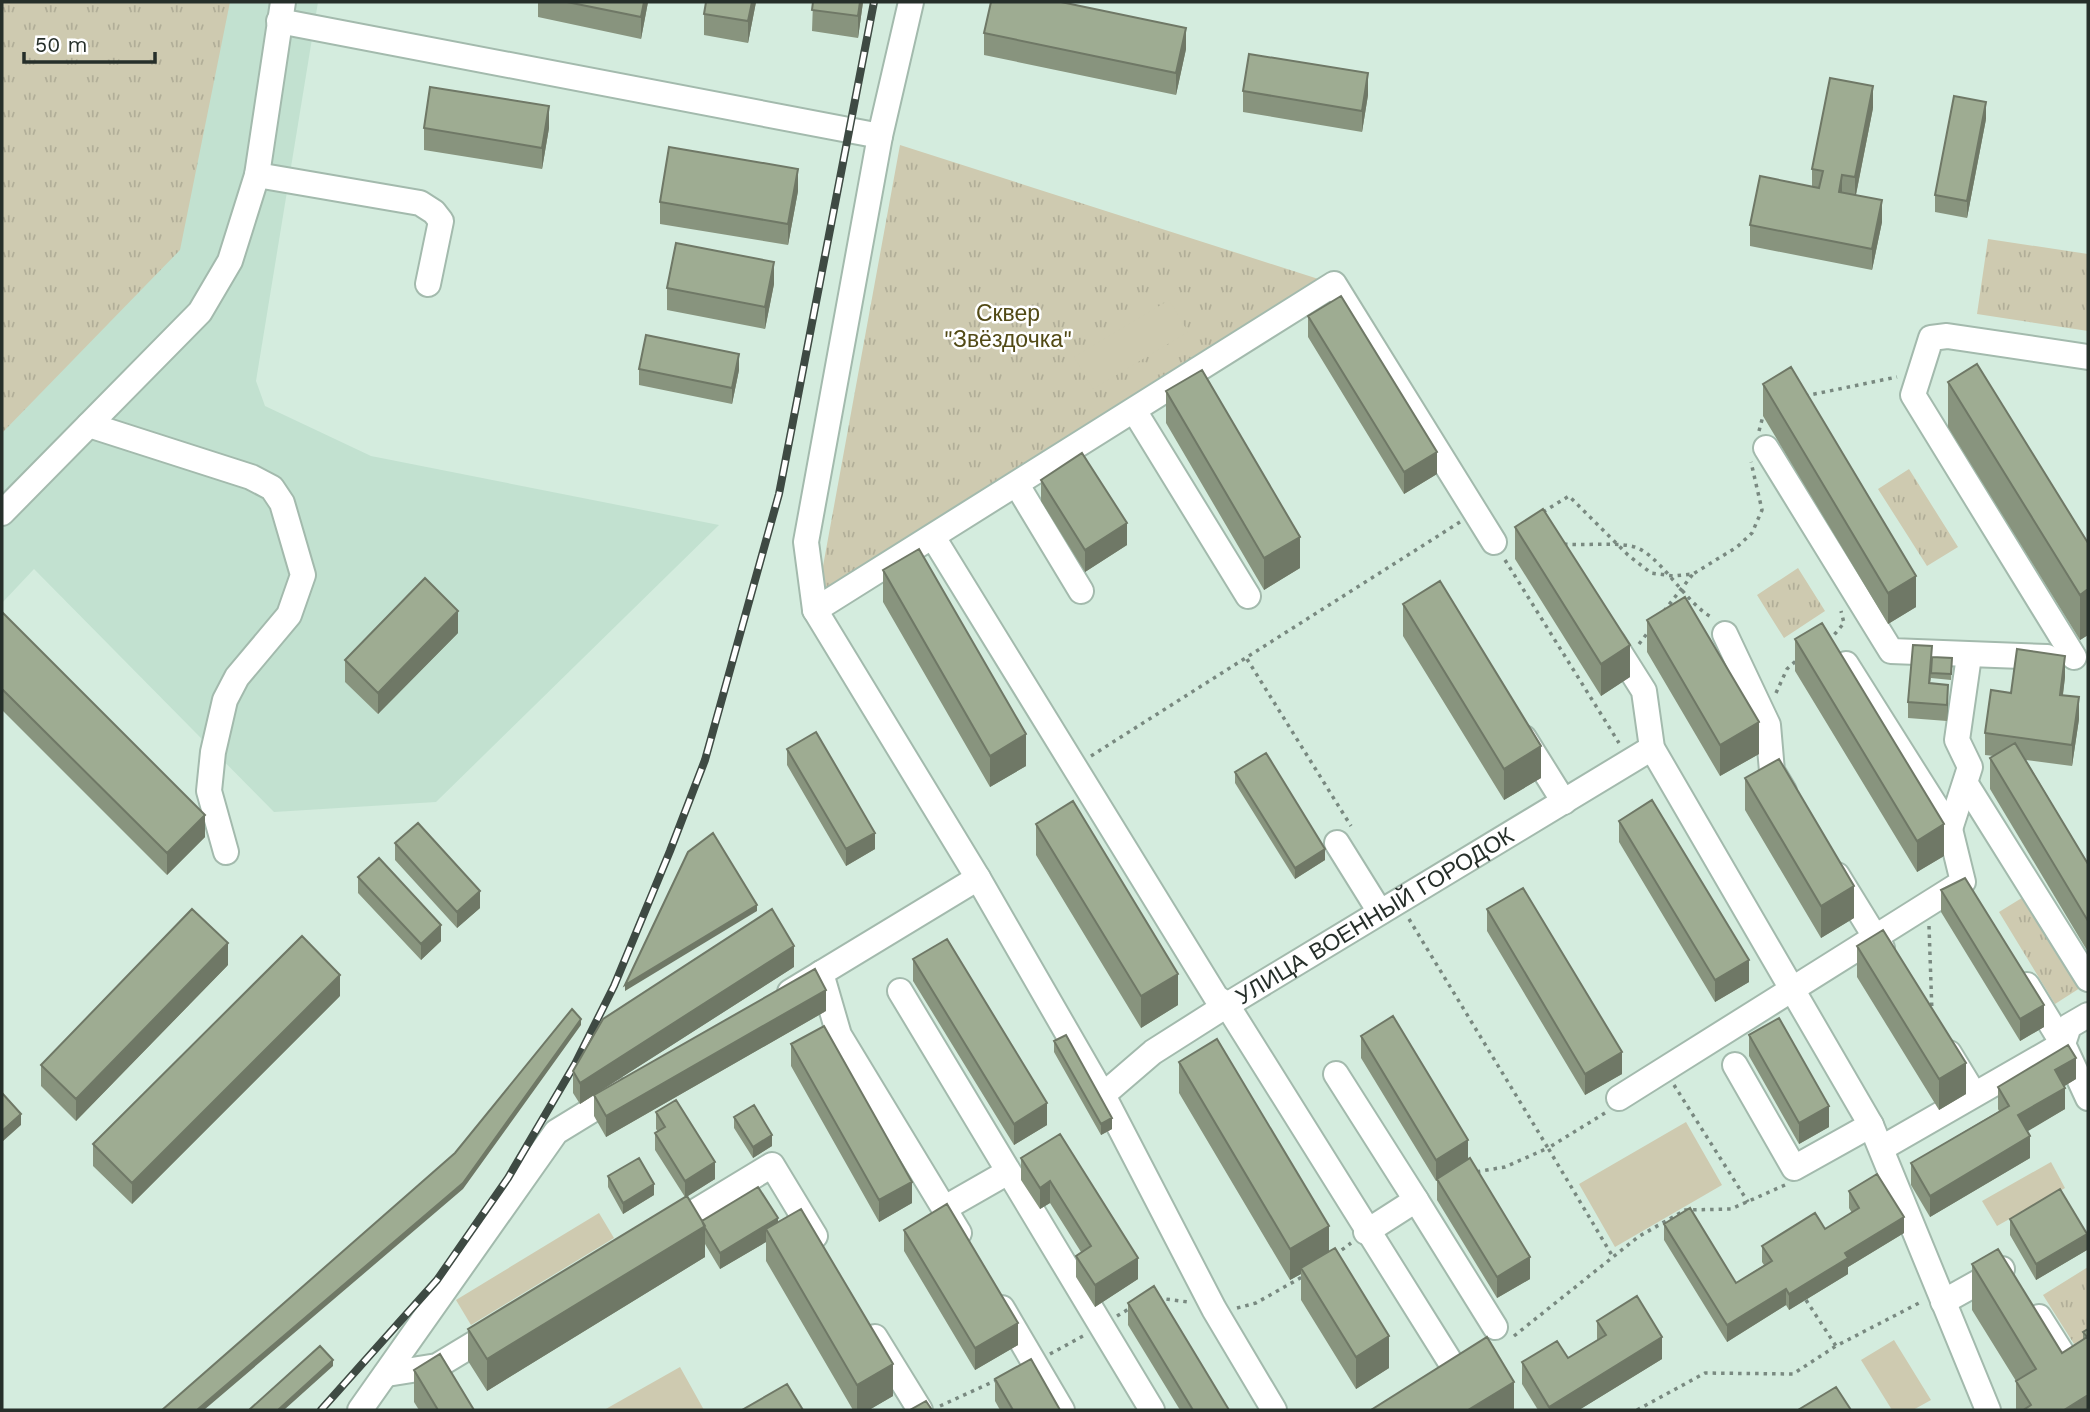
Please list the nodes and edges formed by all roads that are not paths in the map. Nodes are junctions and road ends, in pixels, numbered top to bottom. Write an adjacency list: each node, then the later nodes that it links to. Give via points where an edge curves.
1 (911, 2): 3 (street)
2 (281, 12): 3 (street); 4 (street)
3 (880, 136): 16 (street, via 806,542)
4 (257, 175): 5 (street, via 421,203 441,221); 8 (street, via 230,261 200,312)
5 (428, 284)
6 (2088, 357): 19 (street, via 1947,336 1931,338 1913,395)
7 (1135, 412): 10 (street); 13 (street, via 1334,284); 15 (street)
8 (89, 425): 11 (street); 29 (street, via 251,477 272,488 282,503 303,575 289,615 237,677 225,701 209,792)
9 (1759, 447): 20 (street, via 1891,651)
10 (1017, 485): 12 (street); 14 (street)
11 (2, 513)
12 (933, 537): 16 (street); 41 (street, via 1216,997)
13 (1494, 542)
14 (1081, 591)
15 (1248, 596)
16 (815, 610): 31 (street)
17 (1598, 619): 23 (street, via 1644,691)
18 (1725, 634): 26 (street, via 1768,725 1772,771)
19 (2081, 655): 20 (street)
20 (1969, 656): 24 (street, via 1956,740 1970,767)
21 (1846, 664): 27 (street)
22 (1508, 713): 25 (street)
23 (1652, 748): 25 (street, УЛИЦА ВОЕННЫЙ ГОРОДОК); 38 (street)
24 (1966, 784): 27 (street); 37 (street)
25 (1564, 802): 32 (street, УЛИЦА ВОЕННЫЙ ГОРОДОК)
26 (1794, 807)
27 (1950, 829): 33 (street, via 1968,890)
28 (1337, 844): 32 (street)
29 (226, 852)
30 (1823, 854): 33 (street)
31 (978, 878): 36 (street); 50 (street)
32 (1380, 912): 41 (street, УЛИЦА ВОЕННЫЙ ГОРОДОК)
33 (1874, 936): 34 (street); 38 (street)
34 (1892, 963)
35 (2014, 965): 44 (street)
36 (821, 973): 40 (street); 56 (street, via 839,1035)
37 (2088, 979)
38 (1791, 989): 51 (street); 52 (street)
39 (900, 991): 54 (street)
40 (775, 1000)
41 (1227, 1004): 50 (street, УЛИЦА ВОЕННЫЙ ГОРОДОК, via 1153,1052); 57 (street)
42 (2088, 1015): 44 (street, via 2069,1026)
43 (1933, 1026): 49 (street)
44 (2063, 1044): 48 (street); 49 (street)
45 (1735, 1065): 52 (street, via 1794,1168)
46 (1336, 1074): 55 (street)
47 (648, 1077): 69 (street, via 556,1132)
48 (2085, 1083)
49 (1974, 1094): 53 (street)
50 (1103, 1095): 75 (street, via 1214,1309)
51 (1616, 1103)
52 (1871, 1125): 53 (street)
53 (1882, 1148): 62 (street)
54 (1008, 1172): 56 (street); 74 (street)
55 (1416, 1200): 57 (street); 65 (street)
56 (945, 1208): 59 (street)
57 (1366, 1231): 68 (street)
58 (653, 1237): 60 (street, via 772,1165)
59 (972, 1256)
60 (828, 1258)
61 (993, 1292): 73 (street)
62 (1932, 1302): 66 (street, via 2007,1267 2070,1366); 76 (street)
63 (521, 1315): 67 (street)
64 (864, 1317): 72 (street)
65 (1500, 1335)
66 (2088, 1356)
67 (438, 1366): 69 (street); 70 (street)
68 (1455, 1373)
69 (387, 1374): 71 (street)
70 (451, 1388)
71 (360, 1410)
72 (920, 1410)
73 (1062, 1410)
74 (1152, 1410)
75 (1274, 1410)
76 (1988, 1410)

